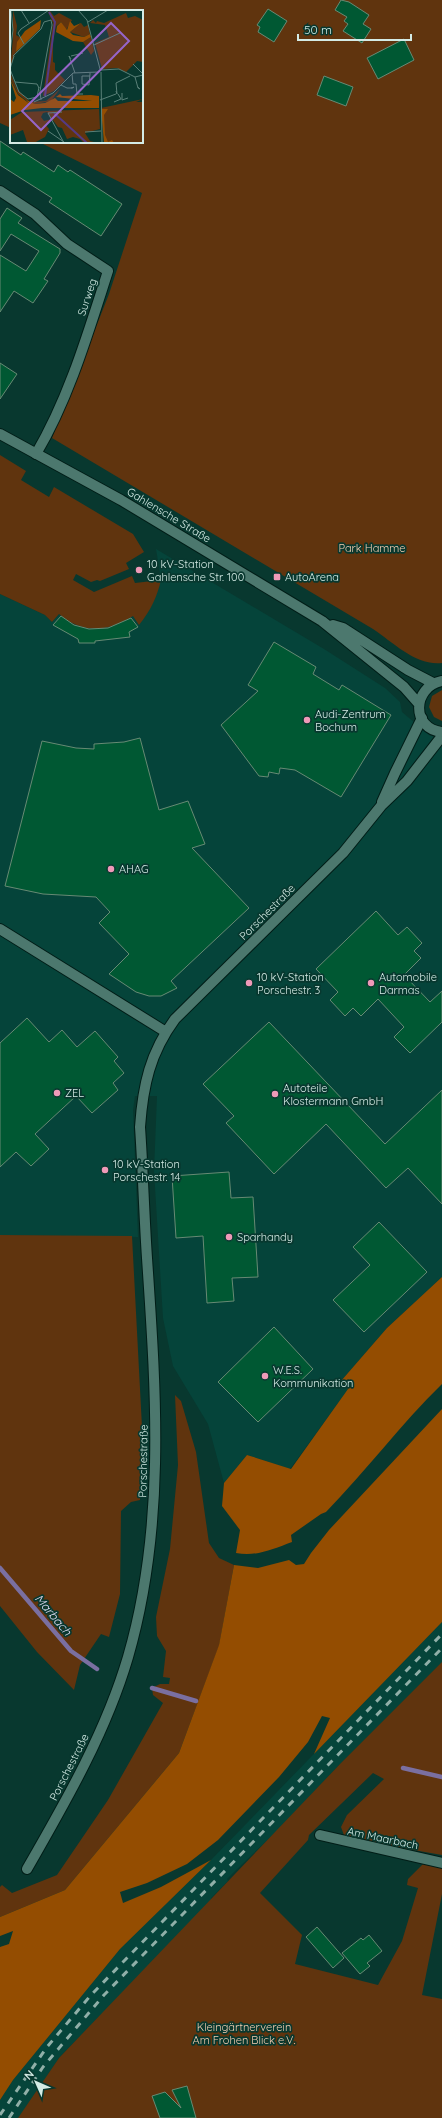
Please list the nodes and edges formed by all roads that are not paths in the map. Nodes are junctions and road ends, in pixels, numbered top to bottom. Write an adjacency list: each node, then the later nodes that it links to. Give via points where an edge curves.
1 (0, 191): 3 (street, Surweg, via 35,214 67,244 108,271 81,352 46,437)
2 (0, 434): 3 (street, Gahlensche Straße)
3 (36, 454): 4 (street, Gahlensche Straße, via 121,500)
4 (322, 621): 5 (street, Gahlensche Straße, via 343,628 408,670); 6 (street, Gahlensche Straße, via 404,687)
5 (438, 682): 6 (street, Gahlensche Straße, via 421,695)
6 (419, 704): 7 (street, Gahlensche Straße)
7 (422, 718): 8 (street, via 431,729); 10 (street, Porschestraße, via 394,773)
8 (442, 732)
9 (442, 736): 10 (street, Porschestraße, via 407,781)
10 (381, 806): 12 (street, Porschestraße, via 343,853 187,1006)
11 (0, 928): 12 (street)
12 (166, 1032): 15 (street, Porschestraße, via 154,1052 148,1072 140,1127 154,1353 157,1456 152,1542 128,1657 103,1726 65,1803)
13 (320, 1835): 14 (street, Am Maarbach)
14 (442, 1863)
15 (27, 1869)

